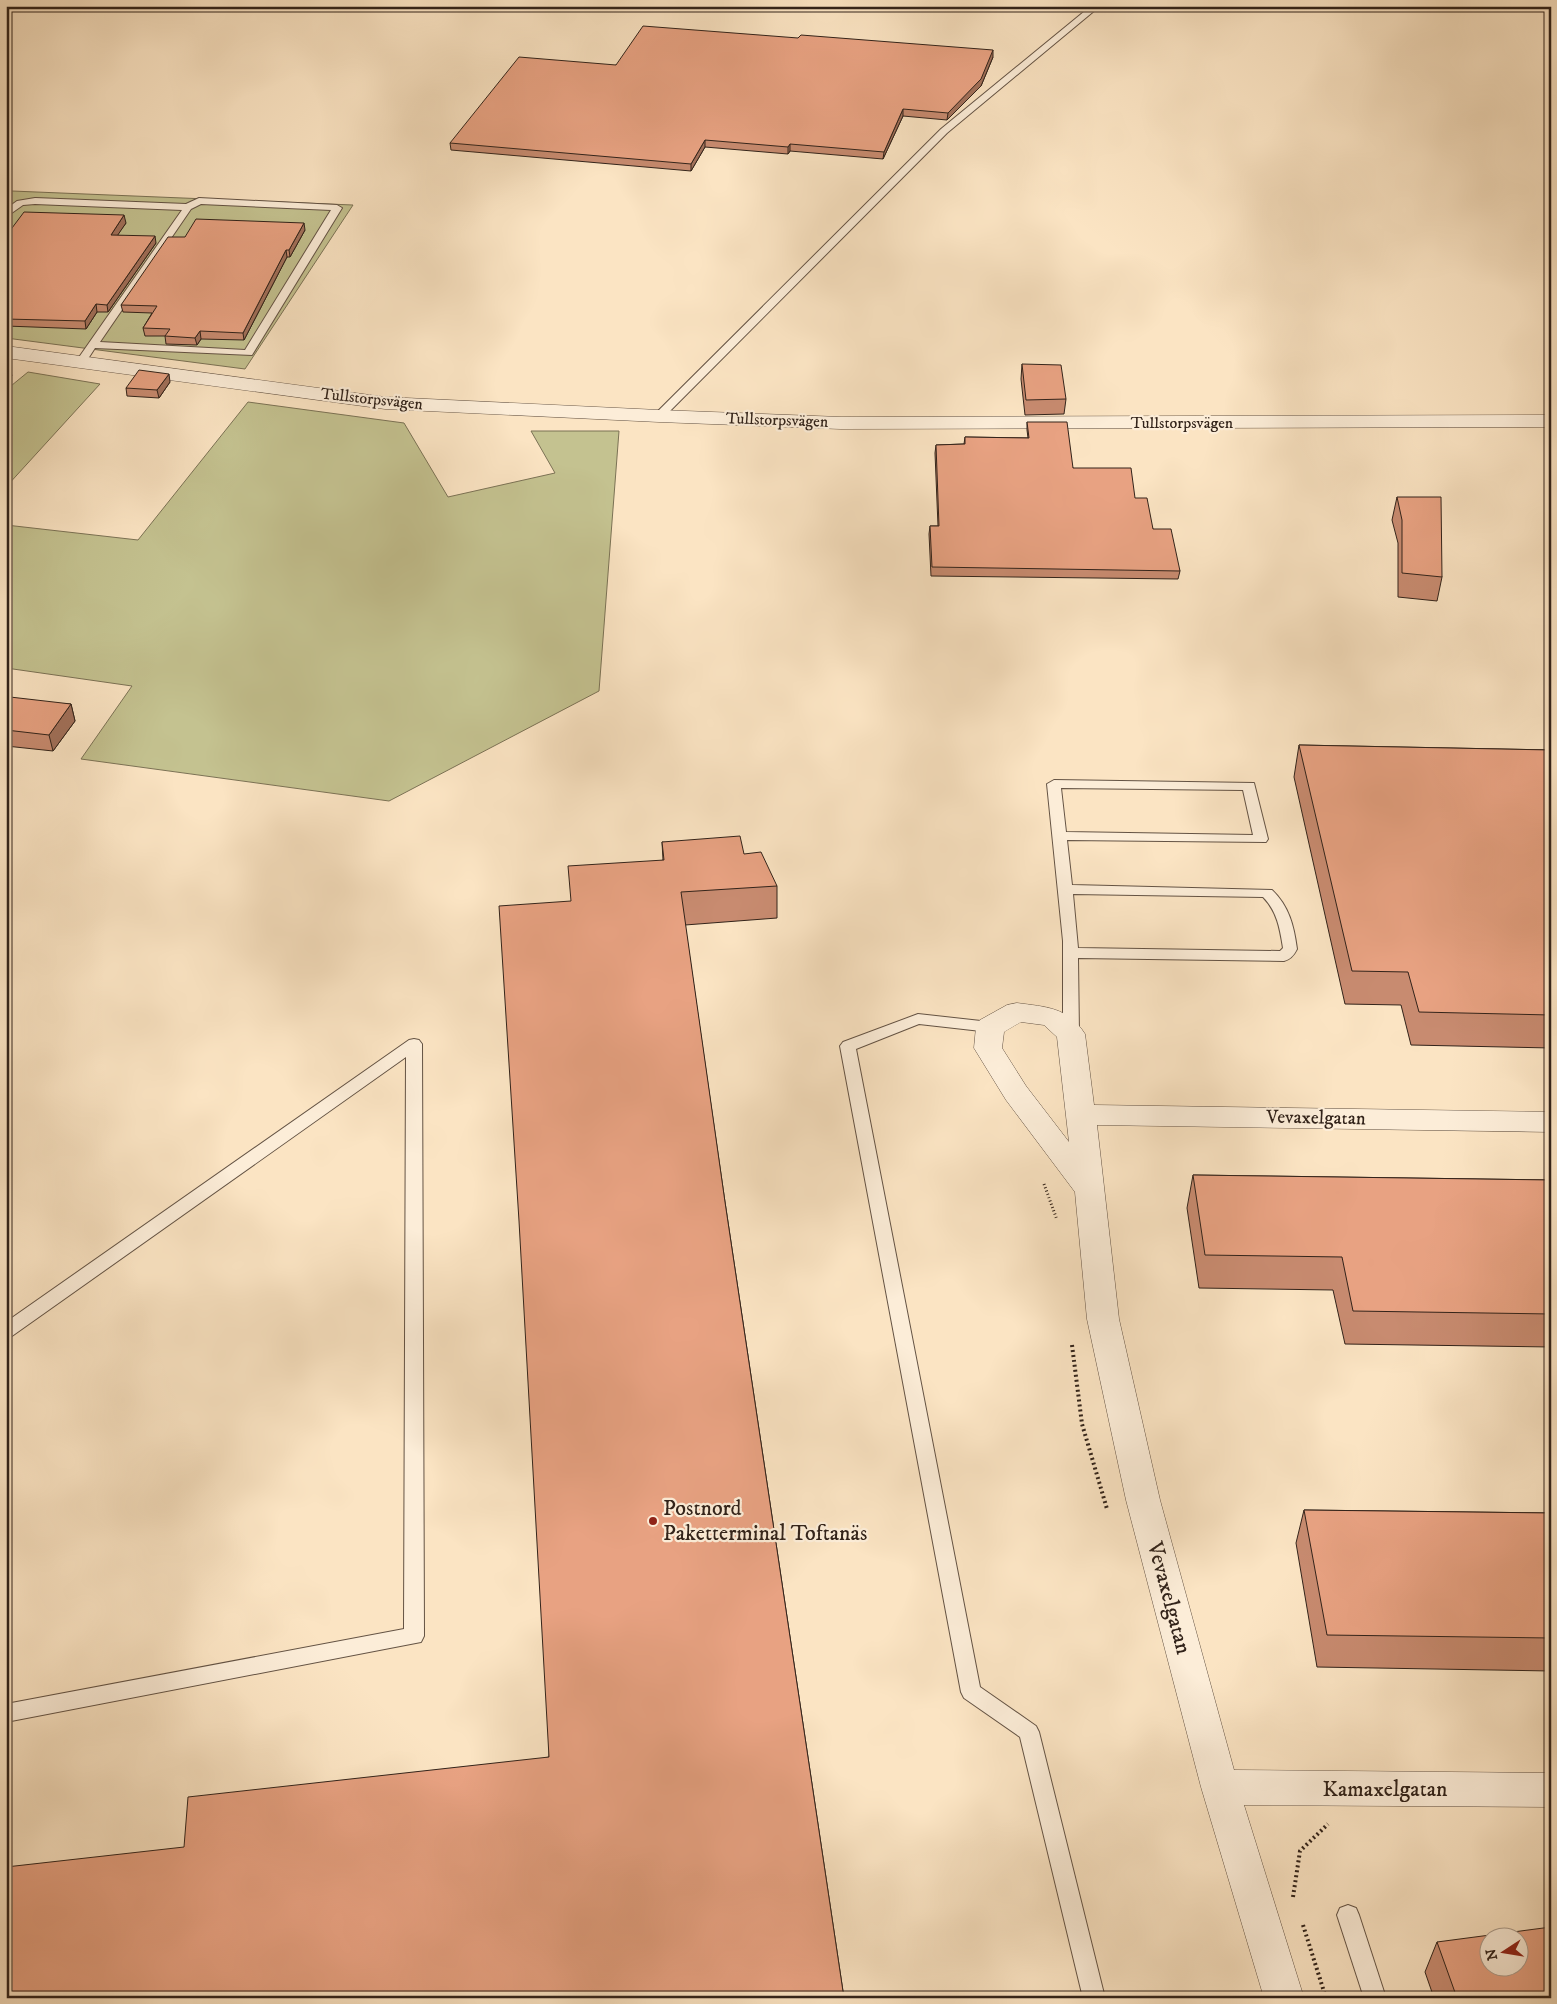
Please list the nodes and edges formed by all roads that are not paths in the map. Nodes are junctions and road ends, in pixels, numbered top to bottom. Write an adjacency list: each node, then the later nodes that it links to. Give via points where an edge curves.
1 (1096, 6): 7 (lane, via 944,131)
2 (188, 207): 3 (lane, via 35,201 20,203); 4 (lane); 4 (lane, via 199,201 337,208 248,353)
3 (6, 214)
4 (93, 345): 6 (lane)
5 (6, 352): 6 (street, Tullstorpsvägen)
6 (80, 363): 7 (street, Tullstorpsvägen, via 385,403)
7 (658, 416): 8 (street, Tullstorpsvägen, via 841,423)
8 (1551, 421)
9 (1059, 836): 9 (lane, via 1054,784 1249,786 1261,839); 10 (lane)
10 (1064, 889): 11 (lane); 11 (lane, via 1268,893 1276,901 1285,920 1290,949 1284,956)
11 (1070, 953): 13 (lane)
12 (990, 1027): 13 (street, via 1017,1012 1052,1017); 16 (street, via 988,1048 1006,1078); 22 (lane, via 918,1019 848,1046 971,1692 1029,1732)
13 (1071, 1034): 14 (street, Vevaxelgatan)
14 (1082, 1115): 15 (street, Vevaxelgatan); 16 (street, Vevaxelgatan)
15 (1551, 1122)
16 (1090, 1190): 19 (street, Vevaxelgatan, via 1103,1319 1143,1500)
17 (6, 1331): 18 (lane, via 414,1044 414,1636)
18 (6, 1712)
19 (1220, 1787): 20 (street, Kamaxelgatan); 23 (street, Vevaxelgatan)
20 (1551, 1790)
21 (1348, 1915): 24 (lane)
22 (1094, 1998)
23 (1284, 1998)
24 (1375, 1998)

